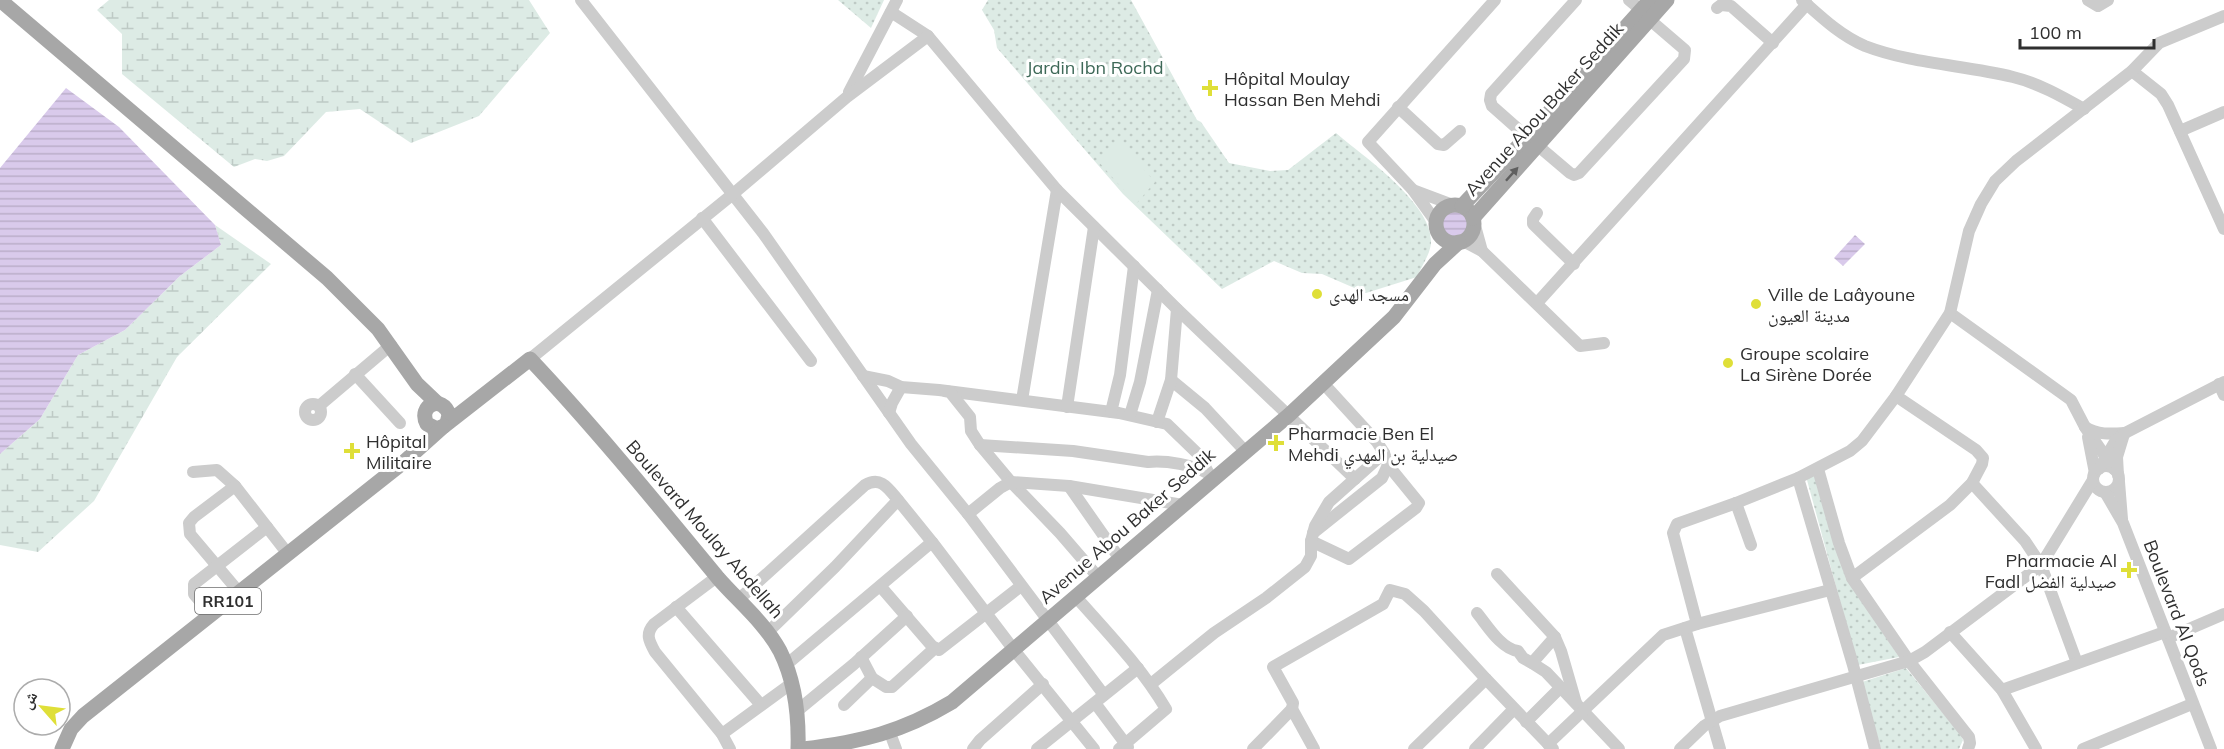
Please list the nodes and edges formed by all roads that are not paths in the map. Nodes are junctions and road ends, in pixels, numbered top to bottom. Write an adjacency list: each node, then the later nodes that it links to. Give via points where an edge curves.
1 (0, 0): 46 (main road, via 327,278)
2 (581, 0): 27 (street)
3 (897, 0): 13 (street)
4 (1495, 0): 19 (street)
5 (1576, 0): 24 (street, via 1491,94 1492,106)
6 (1629, 0): 12 (street)
7 (1667, 0): 12 (main road, Avenue Abou Baker Seddik)
8 (2088, 0): 9 (street, via 2098,6)
9 (2108, 0)
10 (1805, 2): 16 (street); 20 (street, via 1840,32 1864,45 1891,54 2013,77)
11 (1717, 8): 16 (street, via 1731,6)
12 (1647, 10): 24 (main road, Avenue Abou Baker Seddik); 24 (street, via 1685,50 1684,59 1579,173 1570,173)
13 (891, 12): 15 (street); 18 (street)
14 (2224, 16): 17 (street, via 2159,42)
15 (928, 36): 18 (street); 25 (street)
16 (1773, 43): 39 (street)
17 (2132, 71): 20 (street); 23 (street, via 2161,94)
18 (847, 97): 27 (street)
19 (1398, 107): 22 (street, via 1438,144 1444,145); 26 (street, via 1368,142)
20 (2084, 109): 44 (street, via 1995,181 1970,231)
21 (2224, 112): 23 (street)
22 (1460, 131)
23 (2180, 131): 28 (street)
24 (1532, 141): 29 (main road, Avenue Abou Baker Seddik); 32 (main road, Avenue Abou Baker Seddik, one-way to 24)
25 (1057, 190): 33 (street); 58 (street)
26 (1413, 190): 29 (street); 34 (street)
27 (733, 195): 31 (street); 50 (street)
28 (2219, 204): 35 (street)
29 (1457, 205): 32 (main road, via 1470,213); 34 (main road, via 1443,208)
30 (1537, 213): 39 (street, via 1533,224)
31 (702, 218): 47 (street); 48 (street)
32 (1473, 220): 36 (main road, via 1471,233); 37 (street)
33 (1094, 226): 40 (street); 62 (street)
34 (1436, 226): 36 (main road, via 1448,242); 38 (main road)
35 (2224, 229)
36 (1461, 242): 37 (street); 38 (main road, Avenue Abou Baker Seddik)
37 (1482, 250): 42 (street)
38 (1435, 264): 52 (main road, Avenue Abou Baker Seddik, via 1394,317)
39 (1574, 264): 42 (street)
40 (1134, 266): 41 (street); 63 (street, via 1120,375)
41 (1158, 290): 43 (street); 65 (street)
42 (1538, 303): 45 (street, via 1580,346)
43 (1177, 309): 51 (street); 66 (street)
44 (1950, 313): 57 (street); 71 (street, via 2064,394)
45 (1604, 343)
46 (391, 345): 49 (street); 53 (main road)
47 (530, 359): 59 (main road); 105 (main road, Boulevard Moulay Abdellah)
48 (811, 361)
49 (355, 374): 61 (street); 69 (street)
50 (864, 376): 54 (street); 64 (street)
51 (1171, 380): 68 (street); 74 (street, via 1205,408)
52 (1323, 383): 66 (main road, Avenue Abou Baker Seddik); 76 (street, via 1377,442)
53 (417, 384): 60 (main road); 67 (main road)
54 (901, 387): 56 (street); 64 (street)
55 (2222, 387): 72 (street)
56 (939, 390): 58 (street); 73 (street, via 950,392 970,417 971,431)
57 (1896, 396): 78 (street, via 1862,441); 86 (street, via 1981,454 1982,464)
58 (1022, 400): 62 (street)
59 (476, 402): 60 (main road); 70 (main road)
60 (440, 403): 67 (main road, RR101, via 428,406); 70 (main road, via 448,410)
61 (319, 406)
62 (1067, 407): 63 (street)
63 (1111, 412): 65 (street)
64 (889, 413): 94 (street)
65 (1130, 415): 68 (street)
66 (1289, 415): 74 (main road, Avenue Abou Baker Seddik); 84 (street)
67 (424, 419): 70 (main road, via 433,428); 77 (main road, RR101)
68 (1157, 422): 81 (street, via 1167,423 1198,454)
69 (400, 423)
70 (445, 425): 77 (main road, RR101)
71 (2085, 427): 72 (street, via 2093,432); 75 (street); 80 (street)
72 (2125, 433): 75 (street); 82 (street, via 2117,457)
73 (980, 445): 81 (street, via 1157,461 1198,467); 85 (street)
74 (1245, 451): 81 (main road, Avenue Abou Baker Seddik)
75 (2106, 457): 80 (street); 82 (street)
76 (1386, 459): 84 (street); 97 (street, via 1382,478); 97 (street, via 1419,502 1416,508 1348,560)
77 (405, 461): 100 (main road, RR101)
78 (1818, 469): 83 (street); 107 (street)
79 (193, 472): 87 (street, via 217,470)
80 (2096, 474): 82 (street, via 2108,466); 89 (street, via 2096,487); 93 (street)
81 (1211, 475): 92 (main road, Avenue Abou Baker Seddik)
82 (2117, 475): 89 (street, via 2112,490); 95 (street)
83 (1798, 478): 91 (street); 110 (street)
84 (1355, 479): 97 (street, via 1329,502)
85 (1011, 482): 88 (street); 94 (street); 106 (street)
86 (1972, 483): 102 (street, via 2025,541); 107 (street, via 1950,505)
87 (235, 486): 96 (street); 103 (street, via 189,523 190,534)
88 (1069, 486): 92 (street); 101 (street)
89 (2103, 492): 93 (street); 95 (street)
90 (898, 500): 98 (street); 113 (street, via 882,482 865,485); 122 (street)
91 (1736, 503): 99 (street); 121 (street, via 1674,527)
92 (1183, 505): 101 (main road, Avenue Abou Baker Seddik)
93 (2074, 513): 102 (street)
94 (968, 514): 108 (street)
95 (2123, 524): 124 (street, Boulevard Al Qods)
96 (267, 527): 100 (street); 103 (street)
97 (1312, 537): 139 (street, via 1311,556 1305,567)
98 (932, 542): 109 (street); 116 (street)
99 (1751, 545)
100 (288, 554): 111 (main road, RR101)
101 (1120, 559): 106 (main road, Avenue Abou Baker Seddik)
102 (2041, 565): 123 (street); 131 (street)
103 (216, 566): 111 (street); 118 (street, via 194,584 192,591)
104 (1497, 574): 125 (street)
105 (718, 576): 113 (main road, Boulevard Moulay Abdellah); 114 (street)
106 (1098, 577): 112 (main road, Avenue Abou Baker Seddik)
107 (1852, 578): 129 (street)
108 (1021, 586): 116 (street); 120 (street)
109 (881, 587): 119 (street); 132 (street)
110 (1830, 590): 121 (street); 134 (street)
111 (239, 592): 118 (main road, RR101)
112 (1076, 597): 120 (main road, Avenue Abou Baker Seddik); 133 (street)
113 (738, 600): 122 (main road, Boulevard Moulay Abdellah)
114 (676, 607): 144 (street); 154 (street, via 651,627 649,642)
115 (1477, 613): 130 (street, via 1505,645)
116 (987, 614): 126 (street, via 943,648); 127 (street)
117 (2224, 614): 124 (street)
118 (211, 615): 157 (main road, RR101, via 83,716 71,729)
119 (907, 616): 126 (street); 128 (street)
120 (1047, 621): 127 (main road, Avenue Abou Baker Seddik); 142 (street)
121 (1691, 626): 146 (street, via 1671,631 1656,641); 151 (street)
122 (768, 632): 132 (main road, Boulevard Moulay Abdellah)
123 (1950, 632): 129 (street); 141 (street)
124 (2166, 635): 131 (street); 143 (street, Boulevard Al Qods)
125 (1555, 638): 130 (street); 146 (street)
126 (935, 648): 135 (street, via 892,687)
127 (1014, 650): 138 (street); 153 (main road, Avenue Abou Baker Seddik, via 952,702)
128 (861, 657): 135 (street); 149 (street)
129 (1909, 661): 134 (street); 173 (street, via 1969,737)
130 (1532, 663): 140 (street)
131 (2078, 663): 141 (street)
132 (786, 665): 137 (main road, Boulevard Moulay Abdellah)
133 (1138, 668): 139 (street); 142 (street)
134 (1856, 677): 151 (street); 172 (street)
135 (872, 678): 145 (street)
136 (1486, 680): 147 (street, via 1413,600 1390,590 1383,603 1274,668 1293,703); 148 (street); 167 (street)
137 (792, 682): 144 (street); 149 (main road, Boulevard Moulay Abdellah)
138 (1043, 684): 150 (street); 162 (street)
139 (1151, 684): 156 (street, via 1166,709)
140 (1560, 688): 146 (street); 152 (street)
141 (2002, 690): 174 (street)
142 (1099, 699): 150 (street); 156 (street)
143 (2192, 704): 175 (street); 176 (street, Boulevard Al Qods)
144 (761, 705): 154 (street)
145 (844, 705)
146 (1580, 708): 155 (street); 169 (street)
147 (1292, 709): 165 (street); 166 (street)
148 (1514, 709): 152 (street); 168 (street)
149 (797, 711): 159 (main road, Boulevard Moulay Abdellah)
150 (1072, 720): 163 (street); 164 (street)
151 (1711, 720): 170 (street); 171 (street)
152 (1526, 722): 155 (street)
153 (890, 733): 160 (main road, Avenue Abou Baker Seddik); 161 (street)
154 (722, 734): 158 (street)
155 (1550, 746)
156 (1125, 747)
157 (62, 749)
158 (730, 749)
159 (798, 749)
160 (803, 749)
161 (897, 749)
162 (973, 749)
163 (1037, 749)
164 (1094, 749)
165 (1253, 749)
166 (1314, 749)
167 (1414, 749)
168 (1475, 749)
169 (1619, 749)
170 (1680, 749)
171 (1720, 749)
172 (1875, 749)
173 (1968, 749)
174 (2036, 749)
175 (2083, 749)
176 (2211, 749)

